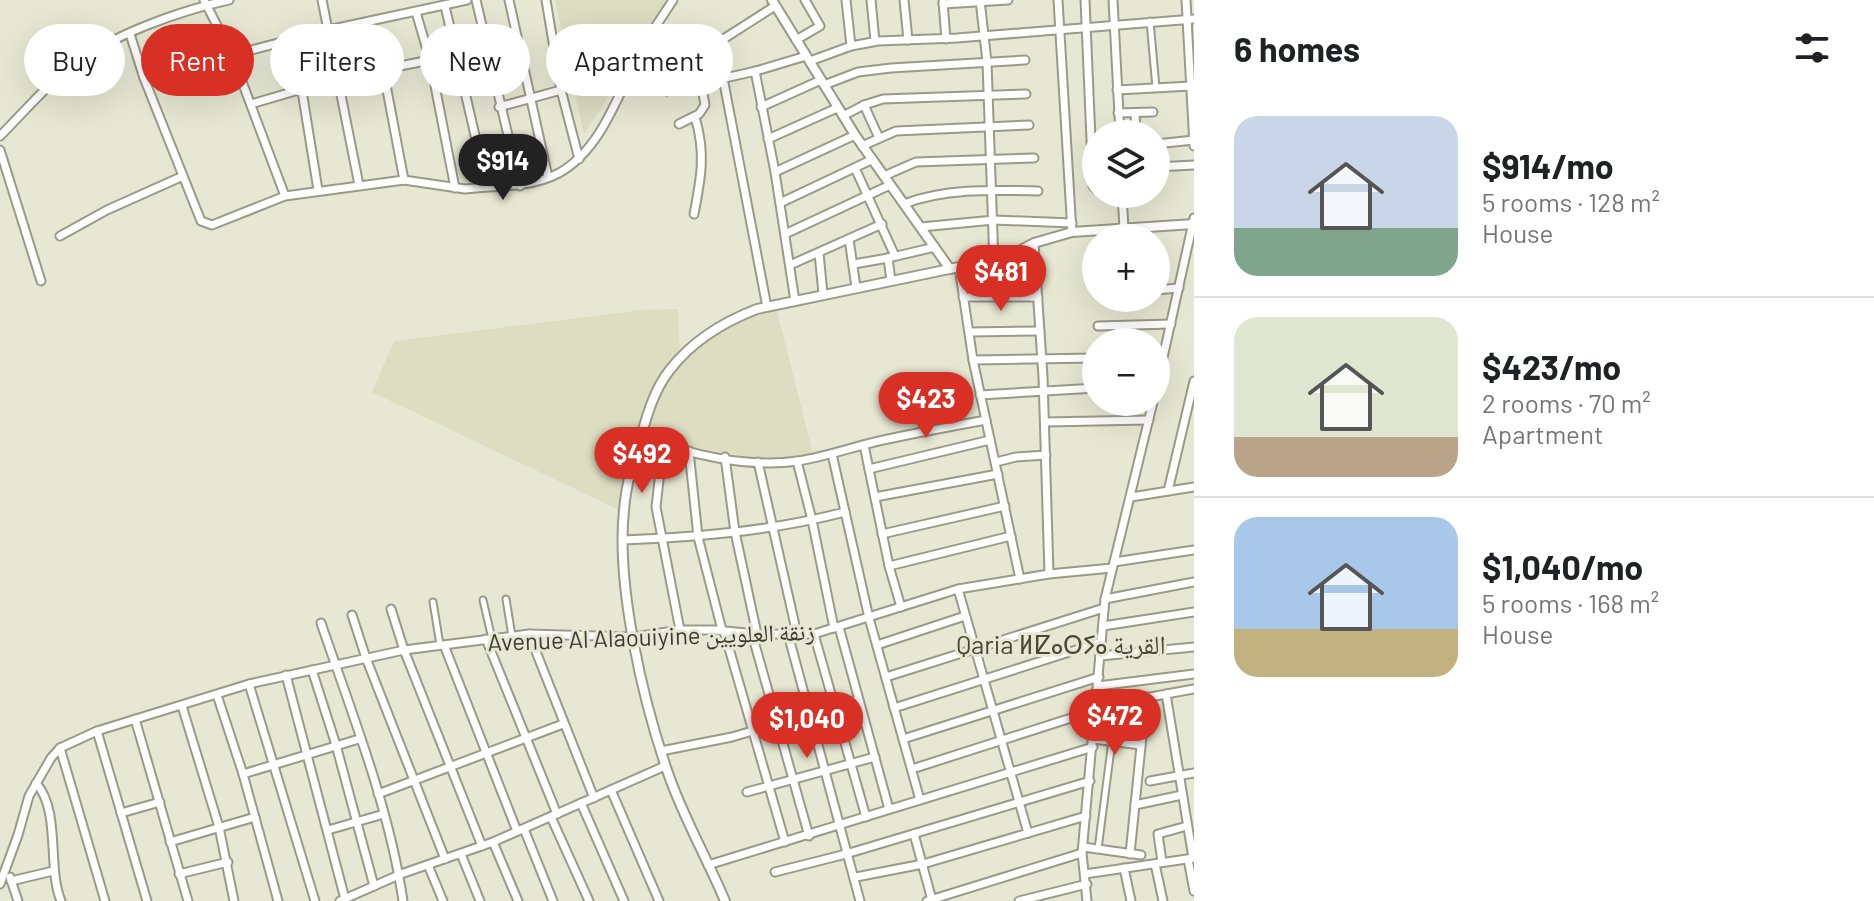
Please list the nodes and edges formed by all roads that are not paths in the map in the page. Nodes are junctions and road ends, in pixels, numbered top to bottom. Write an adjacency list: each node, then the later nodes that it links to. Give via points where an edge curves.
1 (229, 0): 18 (street)
2 (322, 0): 26 (street)
3 (467, 0): 21 (street)
4 (476, 0): 70 (street)
5 (509, 0): 67 (street)
6 (546, 0): 28 (street)
7 (673, 0): 29 (street)
8 (805, 0): 38 (street, via 820,26)
9 (846, 0): 41 (street)
10 (871, 0): 40 (street)
11 (904, 0): 39 (street)
12 (1008, 0): 17 (street)
13 (1058, 0): 33 (street)
14 (1085, 0): 32 (street)
15 (1113, 0): 30 (street)
16 (1186, 0): 23 (street)
17 (980, 1): 19 (street); 36 (street)
18 (206, 2): 25 (street); 35 (street)
19 (943, 2): 37 (street)
20 (774, 3): 34 (street); 38 (street)
21 (441, 4): 22 (street); 108 (street)
22 (416, 12): 27 (street); 31 (street)
23 (1190, 19): 24 (street); 45 (street)
24 (1150, 21): 30 (street); 51 (street)
25 (217, 24)
26 (327, 24)
27 (357, 24)
28 (550, 24)
29 (658, 24)
30 (1114, 24): 32 (street); 52 (street)
31 (420, 26)
32 (1087, 26): 33 (street); 78 (street)
33 (1061, 29): 36 (street); 123 (street)
34 (733, 30)
35 (130, 34): 46 (street); 85 (street, via 70,67)
36 (984, 36): 37 (street); 44 (street)
37 (946, 39): 39 (street)
38 (796, 40): 42 (street)
39 (908, 40): 40 (street)
40 (875, 41): 41 (street)
41 (851, 46): 42 (street)
42 (808, 58): 47 (street); 49 (street)
43 (1025, 60): 44 (street)
44 (987, 62): 49 (street, via 869,70); 66 (street)
45 (1191, 62): 50 (street)
46 (141, 69)
47 (755, 71): 48 (street); 71 (street)
48 (733, 76)
49 (823, 82): 71 (street); 72 (street)
50 (1191, 86): 51 (street); 88 (street)
51 (1156, 88): 52 (street)
52 (1117, 90): 74 (street)
53 (546, 94): 67 (street)
54 (1026, 94): 66 (street)
55 (151, 96): 101 (street)
56 (248, 96): 68 (street)
57 (282, 96): 68 (street)
58 (303, 96): 110 (street)
59 (343, 96): 105 (street)
60 (388, 96): 104 (street)
61 (437, 96): 109 (street)
62 (563, 96): 94 (street)
63 (618, 96): 94 (street)
64 (704, 96): 77 (street, via 705,105)
65 (726, 96): 147 (street)
66 (989, 96): 69 (street, via 883,99); 83 (street)
67 (530, 99): 70 (street); 103 (street)
68 (251, 104): 113 (street)
69 (864, 105): 76 (street); 86 (street)
70 (499, 107): 107 (street)
71 (761, 107): 87 (street)
72 (837, 108): 76 (street); 87 (street)
73 (1153, 112): 75 (street)
74 (1118, 113): 75 (street); 79 (street)
75 (1135, 113): 80 (street)
76 (843, 116): 84 (street)
77 (695, 117): 81 (street); 117 (street, via 703,141)
78 (1091, 120)
79 (1119, 120)
80 (1135, 120)
81 (679, 124)
82 (1029, 125): 83 (street)
83 (990, 126): 86 (street, via 896,131); 95 (street)
84 (855, 135): 90 (street); 100 (street)
85 (0, 136)
86 (879, 138): 90 (street)
87 (768, 139): 100 (street)
88 (1194, 140): 89 (street); 91 (street)
89 (1170, 143)
90 (862, 146): 96 (street)
91 (1194, 146)
92 (0, 150): 138 (street)
93 (1034, 158): 95 (street)
94 (579, 159): 103 (street)
95 (992, 159): 102 (street, via 916,162); 111 (street)
96 (871, 160): 99 (street); 102 (street)
97 (1194, 165): 98 (street)
98 (1170, 166)
99 (855, 168): 114 (street); 115 (street)
100 (775, 172): 115 (street)
101 (183, 176): 113 (street, via 206,224 220,224); 126 (street)
102 (884, 176): 106 (street)
103 (548, 177): 107 (street)
104 (404, 180): 105 (street); 109 (street)
105 (359, 185): 110 (street)
106 (890, 185): 114 (street); 116 (street)
107 (520, 186): 108 (street)
108 (487, 187): 109 (street)
109 (455, 188)
110 (318, 190): 113 (street)
111 (993, 190): 112 (street); 116 (street); 118 (street)
112 (1038, 191)
113 (285, 196)
114 (868, 196): 120 (street); 125 (street)
115 (780, 203): 125 (street)
116 (904, 204): 122 (street)
117 (694, 214)
118 (994, 220): 122 (street); 123 (street); 133 (street)
119 (1193, 222): 121 (street); 134 (street)
120 (882, 224): 127 (street); 131 (street)
121 (1170, 224)
122 (921, 227): 129 (street)
123 (1072, 228): 124 (street); 128 (street)
124 (1082, 228)
125 (785, 234): 136 (street)
126 (60, 236)
127 (849, 239): 130 (street); 132 (street)
128 (1034, 243): 133 (street); 145 (street)
129 (935, 247): 131 (street); 137 (street)
130 (819, 253): 136 (street); 143 (street)
131 (892, 257): 132 (street); 139 (street)
132 (854, 264): 140 (street)
133 (994, 264): 137 (street)
134 (1183, 264): 135 (street); 141 (street)
135 (1194, 264)
136 (790, 265): 146 (street)
137 (955, 268): 139 (street); 144 (street)
138 (41, 281)
139 (891, 281): 140 (street)
140 (856, 287): 143 (street)
141 (1179, 288): 142 (street); 148 (street)
142 (1170, 289)
143 (823, 294): 146 (street)
144 (963, 297): 145 (street); 152 (street)
145 (1038, 297): 151 (street)
146 (795, 301): 147 (street)
147 (767, 307): 164 (street, via 723,325 677,362 660,385)
148 (1171, 324): 149 (street); 150 (street)
149 (1098, 326)
150 (1170, 328)
151 (1040, 331): 152 (street); 154 (street)
152 (969, 332): 155 (street)
153 (1082, 358): 154 (street)
154 (1042, 359): 155 (street); 158 (street)
155 (973, 360): 159 (street)
156 (1194, 381): 178 (street)
157 (1082, 389): 158 (street)
158 (1044, 391): 159 (street); 163 (street)
159 (980, 395): 161 (street)
160 (1150, 416): 162 (street)
161 (986, 420): 165 (street); 167 (street)
162 (1149, 420): 163 (street); 180 (street)
163 (1045, 422): 170 (street)
164 (641, 435): 166 (street); 190 (street, via 624,508)
165 (990, 440): 174 (street); 175 (street)
166 (663, 445): 168 (street); 189 (street, via 656,492)
167 (864, 445): 169 (street); 175 (street)
168 (689, 451): 171 (street); 188 (street)
169 (832, 454): 172 (street); 182 (street)
170 (1046, 455): 174 (street); 194 (street)
171 (725, 457): 173 (street); 185 (street)
172 (797, 461): 173 (street); 183 (street)
173 (758, 462): 184 (street)
174 (996, 462): 176 (street)
175 (869, 469): 179 (street)
176 (998, 474): 179 (street); 181 (street)
177 (1194, 487): 178 (street)
178 (1168, 491): 180 (street)
179 (875, 497): 186 (street)
180 (1131, 497): 192 (street)
181 (1005, 506): 186 (street); 187 (street)
182 (845, 512): 183 (street); 208 (street)
183 (812, 520): 184 (street); 211 (street)
184 (773, 528): 185 (street); 216 (street)
185 (735, 532): 188 (street); 215 (street)
186 (882, 534): 193 (street)
187 (1011, 536): 193 (street); 195 (street)
188 (698, 537): 189 (street); 213 (street)
189 (661, 539): 190 (street); 212 (street)
190 (623, 540): 219 (street)
191 (1194, 550): 192 (street, Avenue Al Alaouiyine زنقة العلويين)
192 (1113, 565): 194 (street, Avenue Al Alaouiyine زنقة العلويين); 199 (street)
193 (889, 566): 202 (street)
194 (1049, 574): 195 (street, Avenue Al Alaouiyine زنقة العلويين)
195 (1020, 579): 197 (street, Avenue Al Alaouiyine زنقة العلويين)
196 (1194, 582): 199 (street)
197 (958, 589): 202 (street, Avenue Al Alaouiyine زنقة العلويين); 207 (street)
198 (506, 599): 218 (street)
199 (1105, 599): 203 (street)
200 (483, 600): 220 (street)
201 (433, 602): 222 (street)
202 (901, 607): 208 (street, Avenue Al Alaouiyine زنقة العلويين)
203 (1104, 608): 210 (street); 225 (street)
204 (391, 609): 226 (street)
205 (1194, 612): 210 (street)
206 (352, 615): 228 (street)
207 (965, 616): 223 (street); 225 (street)
208 (869, 618): 211 (street, Avenue Al Alaouiyine زنقة العلويين); 223 (street)
209 (321, 623): 229 (street)
210 (1103, 626): 221 (street)
211 (837, 628): 217 (street, Avenue Al Alaouiyine زنقة العلويين); 241 (street)
212 (680, 630): 213 (street, Avenue Al Alaouiyine زنقة العلويين); 219 (street, Avenue Al Alaouiyine زنقة العلويين)
213 (723, 631): 215 (street, Avenue Al Alaouiyine زنقة العلويين); 251 (street)
214 (529, 634): 218 (street, Avenue Al Alaouiyine زنقة العلويين); 219 (street, Avenue Al Alaouiyine زنقة العلويين); 250 (street)
215 (754, 634): 216 (street, Avenue Al Alaouiyine زنقة العلويين); 249 (street)
216 (792, 634): 217 (street, Avenue Al Alaouiyine زنقة العلويين); 247 (street)
217 (814, 634): 243 (street)
218 (512, 636): 220 (street, Avenue Al Alaouiyine زنقة العلويين)
219 (634, 637): 262 (street)
220 (489, 639): 222 (street, Avenue Al Alaouiyine زنقة العلويين); 253 (street)
221 (1101, 642): 227 (street); 234 (street)
222 (442, 645): 226 (street, Avenue Al Alaouiyine زنقة العلويين); 263 (street)
223 (877, 645): 233 (street)
224 (1194, 647): 227 (street)
225 (975, 648): 233 (street); 234 (street)
226 (404, 650): 228 (street, Avenue Al Alaouiyine زنقة العلويين); 269 (street)
227 (1100, 656): 235 (street)
228 (366, 658): 229 (street, Avenue Al Alaouiyine زنقة العلويين); 276 (street)
229 (335, 665): 230 (street, Avenue Al Alaouiyine زنقة العلويين); 254 (street)
230 (312, 670): 232 (street, Avenue Al Alaouiyine زنقة العلويين); 259 (street)
231 (1194, 674): 235 (street)
232 (286, 675): 236 (street, Avenue Al Alaouiyine زنقة العلويين); 264 (street)
233 (886, 677): 244 (street)
234 (984, 679): 244 (street); 246 (street)
235 (1098, 681): 245 (street); 246 (street)
236 (249, 684): 239 (street, Avenue Al Alaouiyine زنقة العلويين); 267 (street)
237 (1194, 689): 238 (street)
238 (1166, 694): 240 (street); 275 (street)
239 (217, 695): 242 (street, Avenue Al Alaouiyine زنقة العلويين); 274 (street)
240 (1146, 697): 245 (street); 260 (street)
241 (858, 700): 243 (street); 265 (street)
242 (182, 706): 248 (street, Avenue Al Alaouiyine زنقة العلويين); 302 (street)
243 (835, 706): 247 (street); 266 (street)
244 (894, 708): 255 (street)
245 (1096, 708): 256 (street); 258 (street)
246 (992, 709): 255 (street); 256 (street)
247 (810, 713): 249 (street); 271 (street)
248 (135, 719): 252 (street, Avenue Al Alaouiyine زنقة العلويين); 288 (street)
249 (777, 723): 251 (street); 277 (street)
250 (563, 724): 253 (street); 286 (street)
251 (753, 730): 262 (street); 281 (street)
252 (97, 731): 261 (street, Avenue Al Alaouiyine زنقة العلويين); 293 (street)
253 (525, 738): 263 (street); 295 (street)
254 (359, 739): 259 (street); 284 (street)
255 (903, 739): 270 (street)
256 (1001, 740): 270 (street); 272 (street)
257 (1112, 741): 258 (street); 260 (street); 312 (street)
258 (1093, 743): 272 (street); 278 (street)
259 (336, 745): 264 (street); 299 (street)
260 (1141, 745): 291 (street)
261 (60, 748): 280 (street); 342 (street)
262 (661, 751): 268 (street)
263 (486, 753): 269 (street); 304 (street)
264 (306, 755): 267 (street); 303 (street)
265 (875, 757): 266 (street); 292 (street)
266 (851, 763): 271 (street); 298 (street)
267 (274, 765): 274 (street); 347 (street)
268 (665, 766): 282 (street); 324 (street)
269 (450, 767): 276 (street); 311 (street)
270 (912, 769): 287 (street)
271 (825, 771): 277 (street); 300 (street)
272 (1011, 772): 287 (street); 289 (street)
273 (1194, 773): 275 (street)
274 (243, 774): 297 (street)
275 (1178, 776): 279 (street); 285 (street)
276 (415, 780): 284 (street); 319 (street)
277 (793, 780): 281 (street); 307 (street)
278 (1090, 781): 289 (street); 296 (street)
279 (1150, 781)
280 (36, 783): 325 (street); 327 (street, via 54,845)
281 (769, 786): 283 (street); 310 (street)
282 (611, 790): 286 (street); 355 (street)
283 (747, 792)
284 (378, 794): 294 (street)
285 (1182, 795): 291 (street); 301 (street)
286 (594, 798): 290 (street)
287 (920, 800): 292 (street)
288 (160, 802): 293 (street); 308 (street)
289 (1019, 802): 305 (street); 306 (street)
290 (581, 803): 295 (street); 354 (street)
291 (1135, 805): 316 (street)
292 (889, 809): 298 (street)
293 (121, 813): 343 (street)
294 (384, 814): 299 (street); 330 (street)
295 (554, 816): 304 (street); 353 (street)
296 (1086, 816): 305 (street); 313 (street)
297 (255, 817): 302 (street); 346 (street)
298 (866, 817): 300 (street)
299 (358, 821): 303 (street); 336 (street)
300 (839, 826): 307 (street); 315 (street)
301 (1187, 826): 318 (street); 321 (street, via 1158,834)
302 (219, 827): 308 (street); 320 (street)
303 (328, 830): 338 (street)
304 (520, 830): 309 (street); 352 (street)
305 (1028, 833): 322 (street)
306 (914, 834): 315 (street); 322 (street)
307 (809, 836): 310 (street)
308 (170, 842): 329 (street)
309 (493, 842): 311 (street); 351 (street)
310 (785, 842): 324 (street)
311 (482, 846): 314 (street)
312 (1098, 849): 313 (street); 316 (street)
313 (1083, 850): 331 (street); 339 (street)
314 (461, 854): 319 (street); 350 (street)
315 (846, 854): 328 (street); 332 (street)
316 (1130, 854): 317 (street)
317 (1141, 855)
318 (1191, 858): 321 (street); 337 (street)
319 (445, 859): 323 (street)
320 (228, 862): 329 (street); 345 (street)
321 (1159, 863): 326 (street); 361 (street)
322 (923, 864): 332 (street); 339 (street)
323 (428, 865): 330 (street); 349 (street)
324 (708, 865): 356 (street)
325 (7, 868): 333 (street); 334 (street)
326 (1124, 868): 331 (street); 360 (street)
327 (53, 871): 333 (street); 341 (street)
328 (775, 872)
329 (179, 874): 344 (street)
330 (401, 874): 336 (street); 348 (street)
331 (1085, 874): 335 (street)
332 (856, 877): 357 (street)
333 (11, 881): 340 (street)
334 (0, 884)
335 (1087, 884): 358 (street); 359 (street)
336 (374, 886): 338 (street)
337 (1194, 891)
338 (342, 900)
339 (930, 900)
340 (18, 901)
341 (61, 901)
342 (105, 901)
343 (147, 901)
344 (188, 901)
345 (234, 901)
346 (278, 901)
347 (315, 901)
348 (403, 901)
349 (443, 901)
350 (480, 901)
351 (518, 901)
352 (553, 901)
353 (589, 901)
354 (624, 901)
355 (659, 901)
356 (725, 901)
357 (860, 901)
358 (1019, 901)
359 (1087, 901)
360 (1131, 901)
361 (1163, 901)

